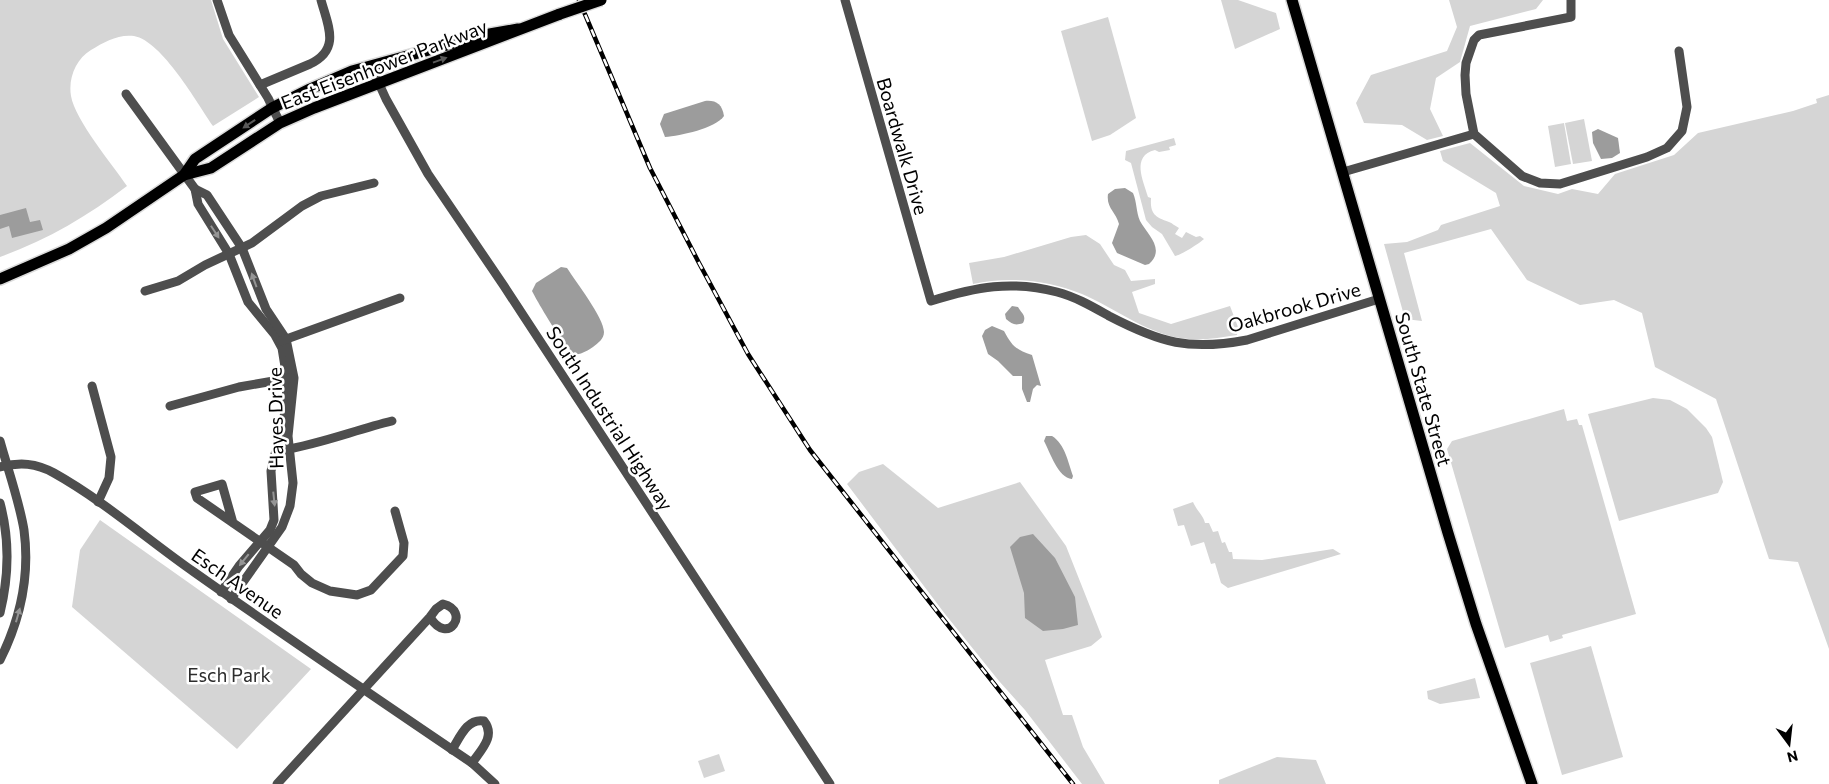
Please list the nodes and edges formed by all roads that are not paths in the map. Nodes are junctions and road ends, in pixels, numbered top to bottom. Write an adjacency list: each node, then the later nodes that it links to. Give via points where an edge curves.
1 (217, 0): 11 (street, via 229,35)
2 (321, 0): 11 (street, via 331,38 325,54 310,64)
3 (601, 0): 7 (main road, East Eisenhower Parkway, bridge)
4 (845, 0): 26 (street, Boardwalk Drive)
5 (1292, 0): 16 (main road, South State Street)
6 (1571, 0): 15 (street, via 1571,18 1479,34 1474,40 1465,75)
7 (518, 29): 9 (main road, East Eisenhower Parkway, via 484,34); 10 (main road, East Eisenhower Parkway, one-way to 7)
8 (1679, 51): 15 (street, via 1688,107 1682,132 1667,148 1647,158 1560,184 1540,183 1522,176)
9 (371, 66): 10 (street, South Industrial Highway); 13 (main road, East Eisenhower Parkway, via 352,71)
10 (378, 83): 14 (main road, East Eisenhower Parkway); 52 (street, South Industrial Highway, via 428,174)
11 (260, 85): 13 (street)
12 (126, 94): 17 (street, Hayes Drive)
13 (272, 108): 14 (street); 17 (main road, East Eisenhower Parkway, one-way to 17, via 195,160)
14 (280, 123): 17 (main road, East Eisenhower Parkway, via 211,168)
15 (1474, 134): 16 (street)
16 (1342, 172): 25 (main road, South State Street)
17 (184, 175): 19 (street, Hayes Drive); 22 (main road, East Eisenhower Parkway, via 84,241)
18 (374, 183): 20 (street, via 321,196)
19 (195, 189): 20 (street, Hayes Drive, via 207,195); 21 (street, Hayes Drive, one-way to 21, via 198,204)
20 (242, 248): 21 (street); 27 (street, Hayes Drive, one-way to 20)
21 (229, 254): 23 (street, via 178,281); 27 (street, Hayes Drive, via 248,302)
22 (0, 279)
23 (146, 291)
24 (400, 298): 27 (street)
25 (1379, 300): 26 (street, Oakbrook Drive, via 1247,340 1197,345 1170,342 1146,334 1081,301 1038,288 984,287); 53 (main road, South State Street, via 1476,624)
26 (931, 301)
27 (282, 340): 28 (street, Hayes Drive)
28 (290, 378): 30 (street); 33 (street, Hayes Drive); 34 (street, Hayes Drive)
29 (92, 386): 36 (street, via 111,462 110,478)
30 (170, 406)
31 (392, 421): 33 (street)
32 (0, 441): 35 (street)
33 (288, 450): 34 (street); 41 (street, Hayes Drive, via 292,496 282,527)
34 (276, 452): 40 (street, Hayes Drive, one-way to 40, via 271,471 274,520)
35 (4, 466): 36 (street, Esch Avenue, via 36,465); 46 (street, one-way to 35, via 20,607 26,564 24,530)
36 (98, 502): 42 (street, Esch Avenue)
37 (0, 503): 44 (street, via 7,537 8,568)
38 (395, 511): 41 (street, via 404,543 403,556 371,590 357,595 330,591 312,583 294,565)
39 (233, 523): 39 (street, via 197,498 195,492 222,484); 40 (street)
40 (260, 541): 41 (street); 42 (street, Hayes Drive, one-way to 42)
41 (268, 547): 43 (street, Hayes Drive)
42 (221, 592): 43 (street, Esch Avenue)
43 (231, 599): 47 (street, Esch Avenue)
44 (0, 613)
45 (430, 617): 47 (street)
46 (0, 660)
47 (363, 690): 48 (street, Esch Avenue); 50 (street)
48 (452, 750): 49 (street, Esch Avenue); 49 (street, via 472,722 484,721 490,733)
49 (472, 764): 51 (street, Esch Avenue)
50 (277, 784)
51 (495, 784)
52 (830, 784)
53 (1532, 784)

